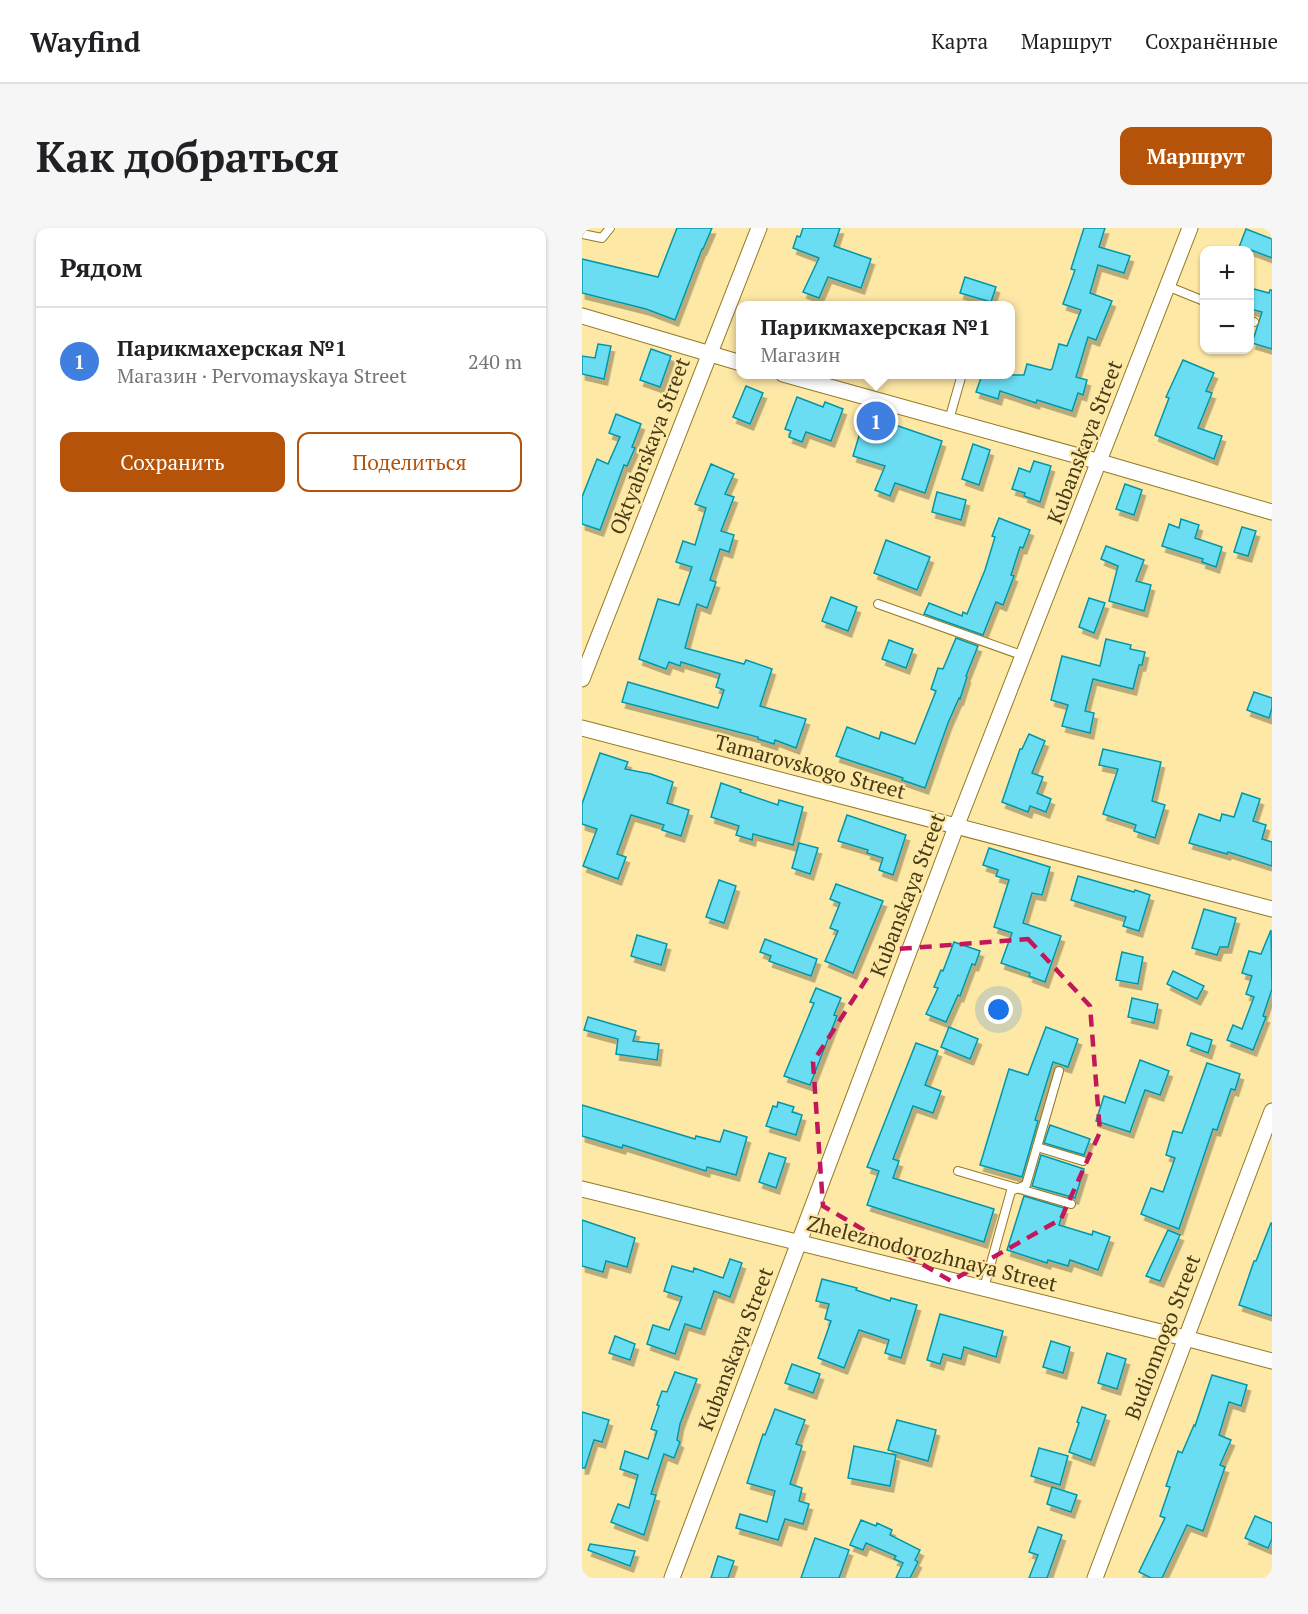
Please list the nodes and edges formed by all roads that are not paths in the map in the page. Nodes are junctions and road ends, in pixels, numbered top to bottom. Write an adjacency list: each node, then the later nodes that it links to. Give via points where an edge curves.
1 (610, 228): 4 (lane, via 602,238)
2 (759, 228): 8 (street, Oktyabrskaya Street)
3 (1190, 228): 5 (street, Kubanskaya Street)
4 (582, 234)
5 (1167, 286): 6 (lane); 13 (street, Kubanskaya Street)
6 (1202, 300)
7 (582, 316): 8 (street)
8 (708, 354): 9 (street); 17 (street, Oktyabrskaya Street)
9 (736, 362)
10 (798, 379): 12 (street)
11 (961, 379): 12 (lane)
12 (949, 420): 13 (street)
13 (1100, 462): 14 (street); 16 (street, Kubanskaya Street)
14 (1272, 512)
15 (878, 604): 16 (lane)
16 (1024, 656): 19 (street, Kubanskaya Street)
17 (582, 679)
18 (582, 728): 19 (street, Tamarovskogo Street)
19 (956, 827): 20 (street, Tamarovskogo Street); 29 (street, Kubanskaya Street)
20 (1272, 909)
21 (1059, 1071): 23 (lane)
22 (1272, 1111): 31 (street, Budionnogo Street)
23 (1037, 1147): 24 (lane); 27 (lane, via 1026,1185)
24 (1083, 1161)
25 (958, 1171): 27 (lane)
26 (582, 1188): 29 (street, Zheleznodorozhnaya Street)
27 (1018, 1188): 28 (lane); 30 (lane, via 1011,1191)
28 (1071, 1204)
29 (799, 1242): 30 (street, Zheleznodorozhnaya Street); 33 (street, Kubanskaya Street)
30 (984, 1288): 31 (street, Zheleznodorozhnaya Street)
31 (1185, 1338): 32 (street, Zheleznodorozhnaya Street); 34 (street, Budionnogo Street)
32 (1272, 1361)
33 (672, 1578)
34 (1095, 1578)

